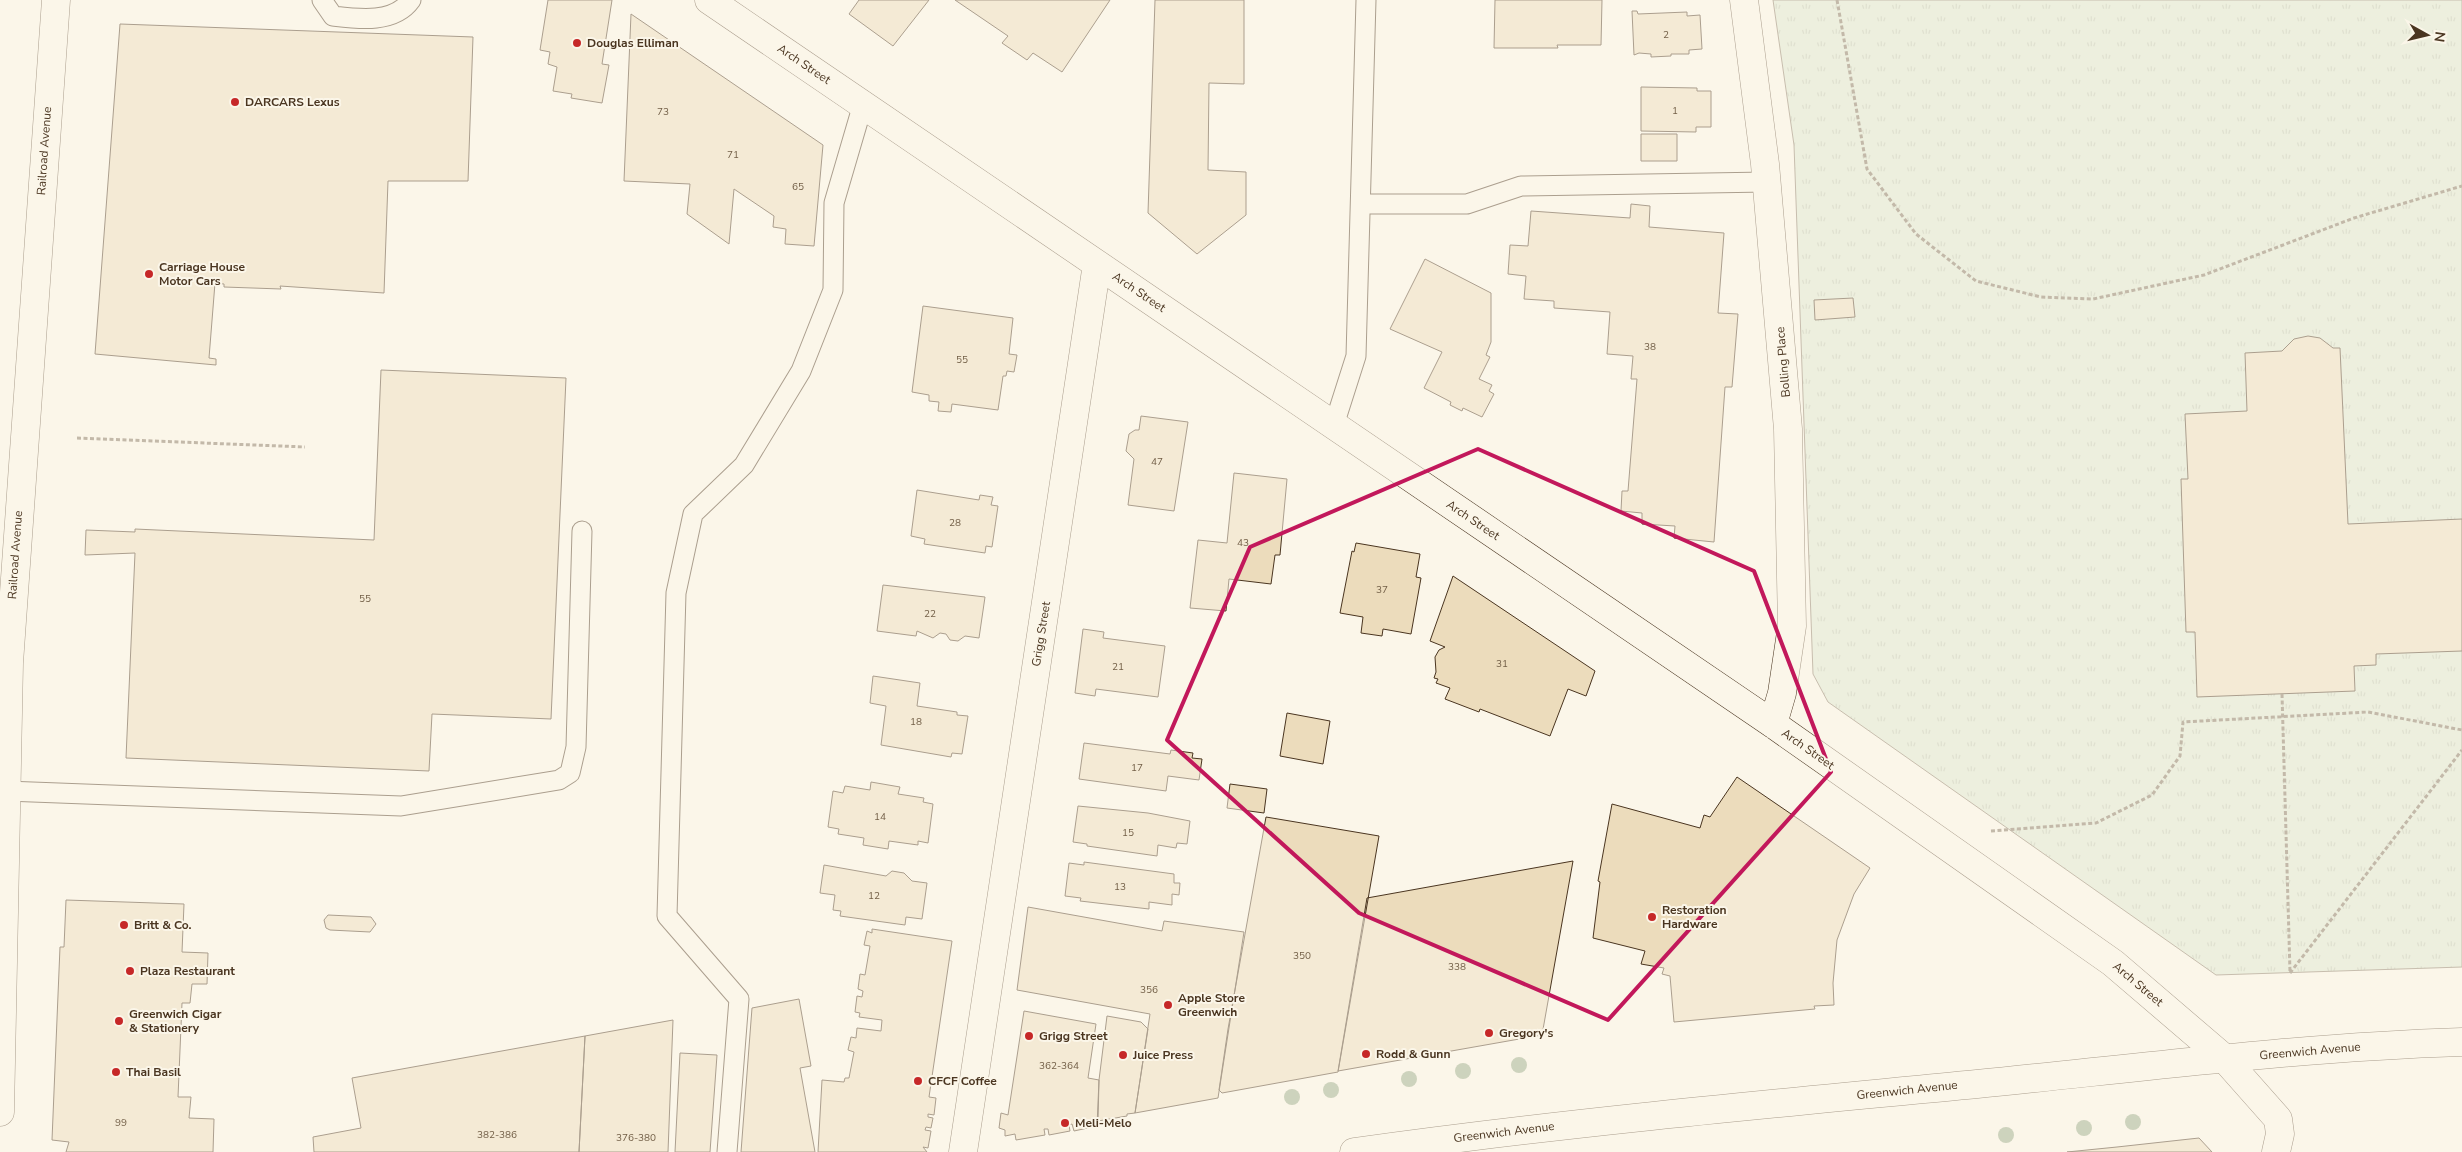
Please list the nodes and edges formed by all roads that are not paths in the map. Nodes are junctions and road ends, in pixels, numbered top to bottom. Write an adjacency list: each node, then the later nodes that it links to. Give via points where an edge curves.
1 (56, 0): 14 (street, Railroad Avenue, via 8,663)
2 (322, 0): 3 (lane, via 333,16 368,20 397,12)
3 (411, 0)
4 (710, 0): 7 (street, Arch Street)
5 (1366, 0): 9 (lane)
6 (1744, 0): 8 (street, Bolling Place)
7 (863, 104): 10 (street, Arch Street); 18 (lane, via 834,204 834,290 801,371 744,465 693,514 676,594 667,916 739,999)
8 (1767, 182): 9 (lane, via 1521,186 1467,204); 13 (street, Bolling Place, via 1788,430 1792,626 1782,693)
9 (1360, 204): 11 (lane, via 1356,356)
10 (1097, 264): 11 (street, Arch Street); 19 (street, Grigg Street)
11 (1334, 425): 13 (street, Arch Street)
12 (582, 531): 14 (lane, via 576,747 570,773 558,780 401,806)
13 (1773, 724): 16 (street, Arch Street, via 2113,963)
14 (6, 791): 17 (street, Railroad Avenue)
15 (2462, 1042): 16 (street, Greenwich Avenue, via 2331,1048)
16 (2224, 1058): 20 (street, Greenwich Avenue, via 1523,1129); 21 (street, Arch Street, via 2278,1119 2280,1134)
17 (0, 1112)
18 (727, 1152)
19 (963, 1152)
20 (1354, 1152)
21 (2276, 1152)

